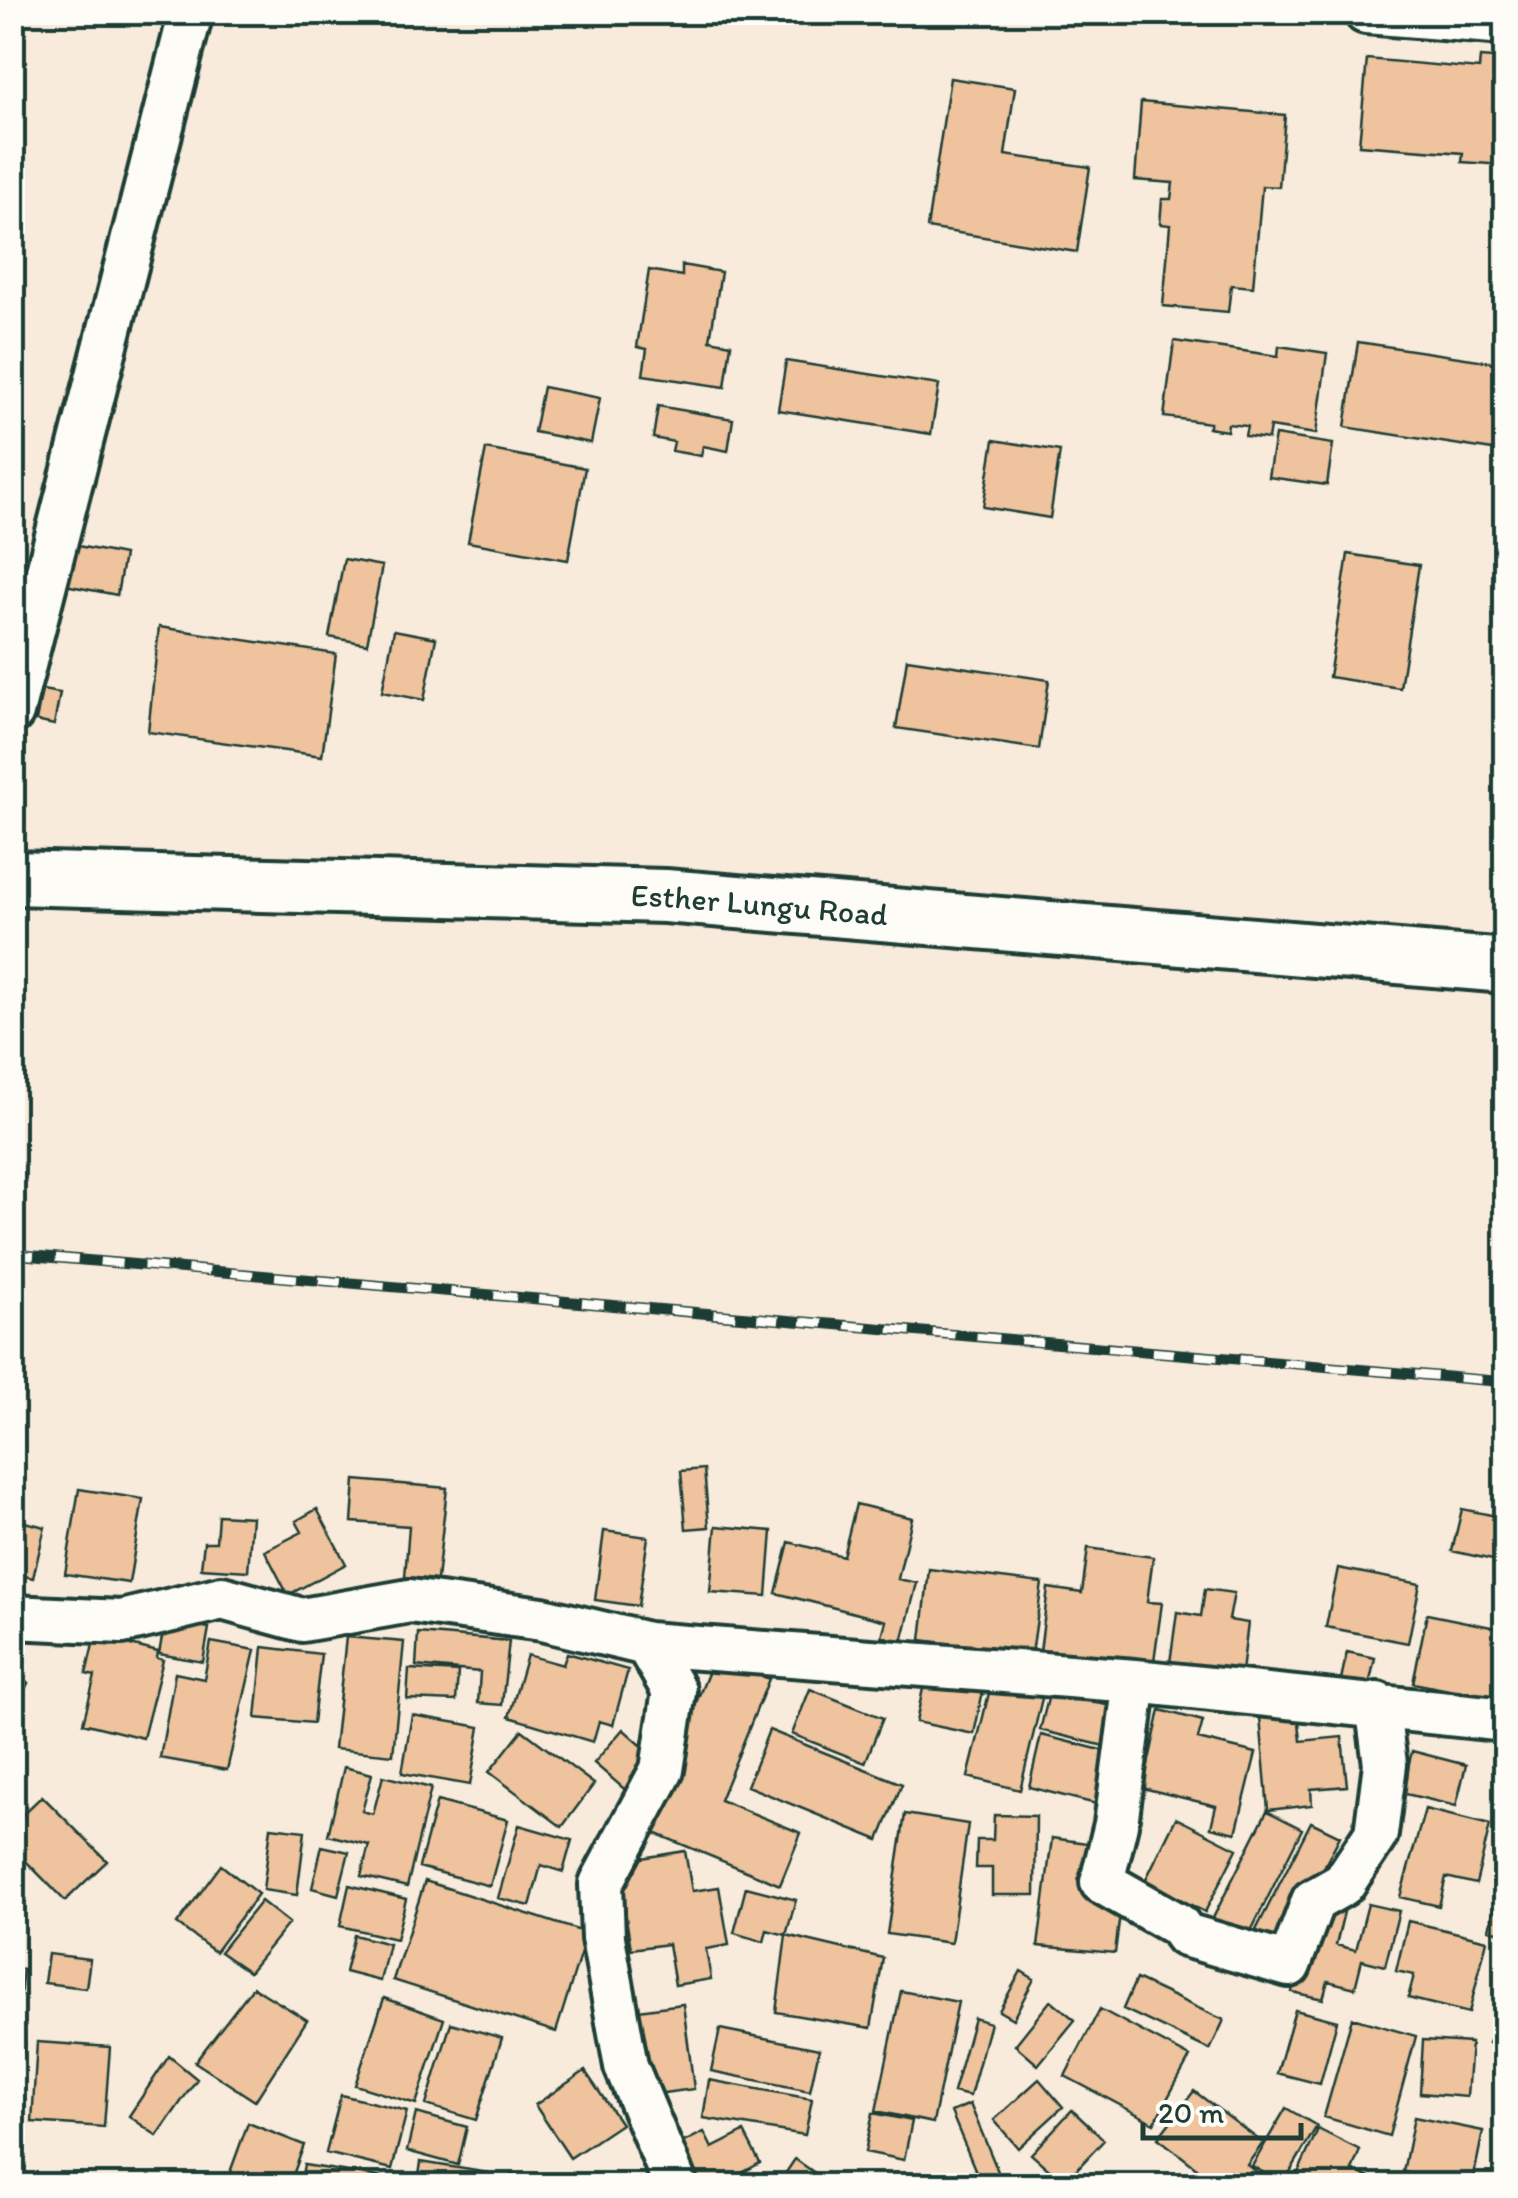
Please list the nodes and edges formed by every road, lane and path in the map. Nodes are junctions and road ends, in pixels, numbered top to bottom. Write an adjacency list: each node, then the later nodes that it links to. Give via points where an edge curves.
1 (191, 12): 4 (street)
2 (1366, 12): 3 (street)
3 (1506, 23)
4 (12, 712)
5 (12, 878): 6 (street, Esther Lungu Road, via 665,896)
6 (1506, 966)
7 (12, 1617): 8 (street, via 122,1622 222,1598 302,1620 410,1601 542,1619)
8 (647, 1644): 9 (street); 12 (street, via 674,1691 662,1770 600,1884 626,2066)
9 (1134, 1681): 10 (street); 10 (street, via 1102,1882 1185,1935 1289,1965 1313,1901 1343,1884 1376,1834 1384,1764)
10 (1377, 1704): 11 (street)
11 (1506, 1720)
12 (676, 2186)

